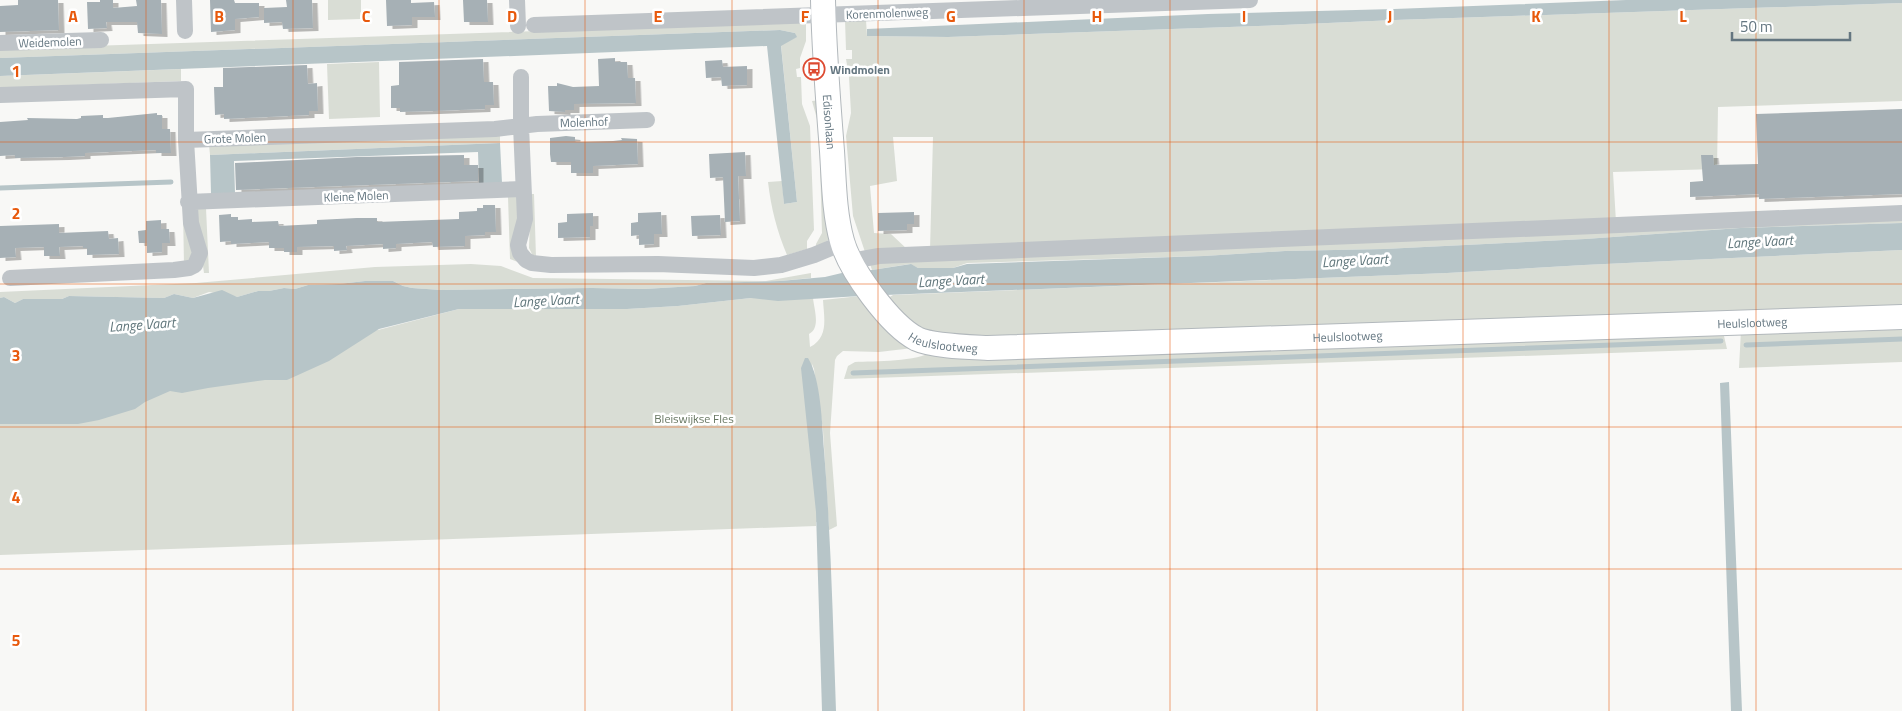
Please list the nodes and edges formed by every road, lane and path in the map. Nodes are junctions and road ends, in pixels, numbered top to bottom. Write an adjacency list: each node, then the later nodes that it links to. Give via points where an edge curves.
1 (184, 0): 5 (street)
2 (517, 0): 4 (street, via 526,25)
3 (1250, 0): 4 (street, Korenmolenweg)
4 (823, 8): 16 (street, Edisonlaan, via 835,196)
5 (185, 31)
6 (100, 40): 7 (street, Weidemolen)
7 (0, 44)
8 (521, 77): 11 (street)
9 (0, 95): 12 (street, Grote Molen, via 186,89)
10 (647, 120): 11 (street, Molenhof)
11 (521, 126): 12 (street, Grote Molen); 13 (street)
12 (186, 140): 14 (street)
13 (523, 189): 14 (street, Kleine Molen); 16 (street, via 525,219 518,249 532,263 754,268 781,265 814,255)
14 (188, 202): 17 (street, via 200,253 195,265 189,268)
15 (1902, 213): 16 (street, via 878,256)
16 (847, 252): 18 (street, Heulslootweg, via 882,310 904,331 918,340 950,346 988,348)
17 (10, 278)
18 (1902, 316)

